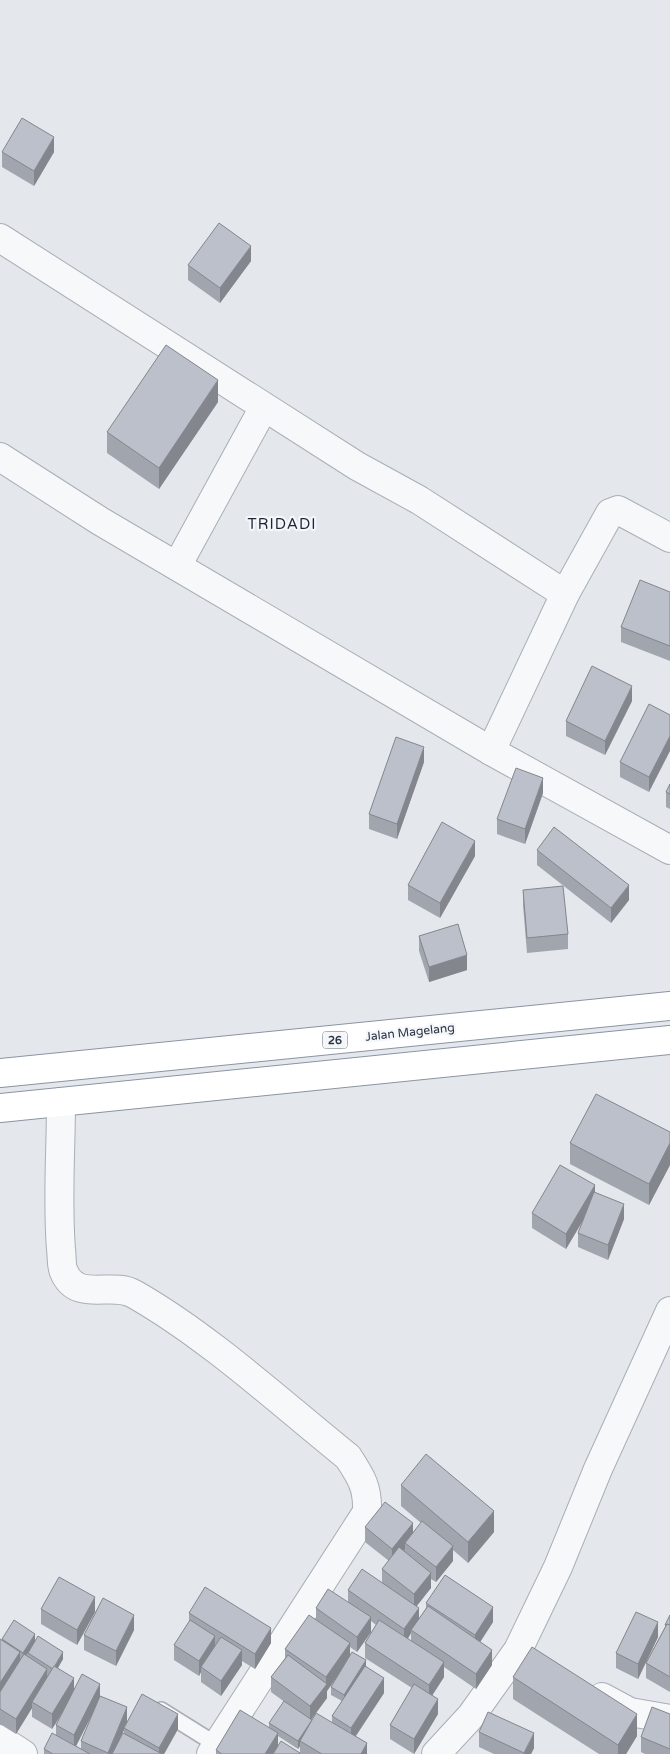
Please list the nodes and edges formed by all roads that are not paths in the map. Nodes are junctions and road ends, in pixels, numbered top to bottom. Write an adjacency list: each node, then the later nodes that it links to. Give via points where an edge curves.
1 (0, 238): 2 (street)
2 (264, 407): 5 (street); 6 (street, via 357,466 419,500)
3 (0, 457): 5 (street)
4 (670, 538): 6 (street, via 613,510)
5 (177, 566): 7 (street)
6 (565, 594): 7 (street)
7 (491, 751): 8 (street)
8 (670, 850)
9 (670, 1006): 11 (highway, Jalan Magelang / 26)
10 (670, 1040): 12 (highway)
11 (0, 1074)
12 (61, 1102): 13 (highway); 21 (street, via 60,1234 64,1272 75,1287 132,1293 199,1338 348,1457 363,1480 368,1495 367,1512)
13 (0, 1108)
14 (670, 1311): 15 (street, via 586,1496 558,1567)
15 (518, 1650): 16 (street); 23 (street, via 471,1716)
16 (544, 1664)
17 (578, 1683): 19 (street, via 630,1712)
18 (161, 1710): 21 (lane)
19 (670, 1719)
20 (0, 1739): 22 (street)
21 (214, 1749)
22 (23, 1754)
23 (436, 1754)

